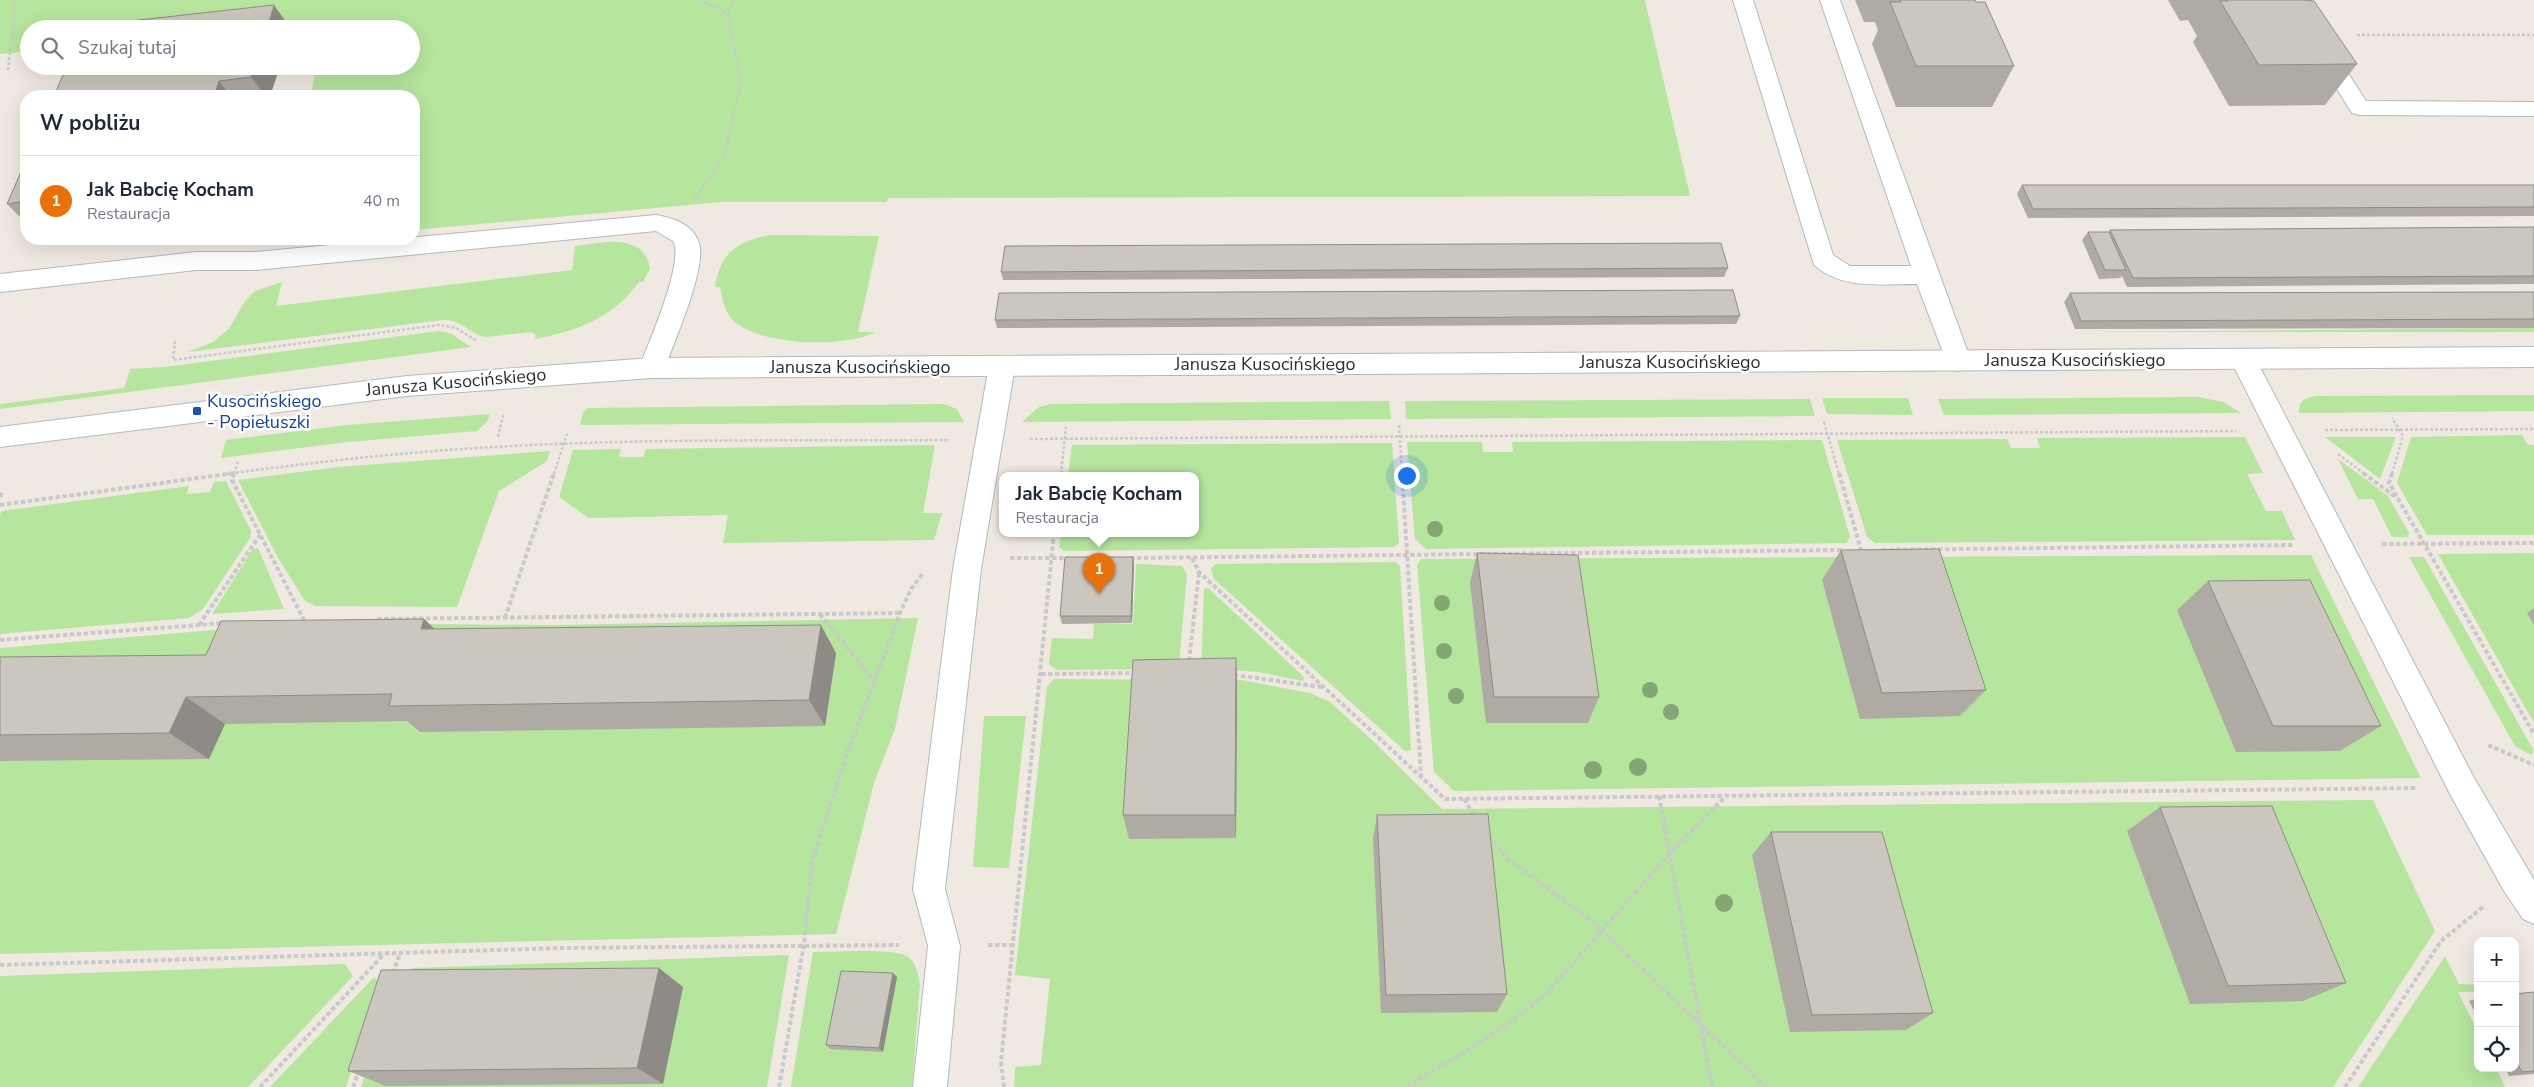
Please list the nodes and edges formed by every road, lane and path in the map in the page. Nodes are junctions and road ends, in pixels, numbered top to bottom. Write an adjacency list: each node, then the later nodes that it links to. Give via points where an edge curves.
1 (16, 0): 10 (path)
2 (700, 0): 7 (path)
3 (734, 0): 7 (path)
4 (1743, 0): 15 (street, via 1822,259 1834,270 1849,275)
5 (1830, 0): 15 (street)
6 (2291, 0): 8 (street)
7 (727, 13): 12 (path, via 742,81 725,154)
8 (2314, 35): 9 (path); 11 (street, via 2360,108)
9 (2534, 35)
10 (8, 70)
11 (2534, 109)
12 (673, 228): 14 (street, via 656,223 634,224); 23 (street, via 682,236 689,254)
13 (419, 245): 16 (street, via 255,261 196,261)
14 (420, 245)
15 (1926, 275): 21 (street)
16 (0, 283)
17 (175, 340): 18 (path, via 173,360 439,326 456,328 474,341)
18 (483, 342)
19 (2534, 357): 20 (street, Janusza Kusocińskiego)
20 (2243, 359): 21 (street, Janusza Kusocińskiego); 32 (street)
21 (1958, 361): 22 (street, Janusza Kusocińskiego)
22 (1002, 366): 23 (street, Janusza Kusocińskiego); 39 (street)
23 (652, 368): 36 (street, Janusza Kusocińskiego, via 418,384)
24 (504, 409): 35 (path)
25 (2392, 418): 31 (path)
26 (1824, 422): 34 (path)
27 (1399, 425): 37 (path)
28 (1066, 427): 38 (path)
29 (2534, 429): 31 (path)
30 (2312, 430): 31 (path); 32 (path); 46 (path, via 2316,438)
31 (2399, 430): 46 (path, via 2403,436 2389,483)
32 (2281, 431): 34 (path); 52 (street)
33 (567, 434): 40 (path)
34 (1828, 434): 37 (path); 53 (path)
35 (498, 436)
36 (0, 437)
37 (1400, 437): 38 (path); 56 (path)
38 (1065, 439): 39 (path); 42 (path)
39 (990, 440): 40 (path, via 684,441); 99 (street, via 967,570 929,889 944,946)
40 (564, 445): 43 (path, via 494,447 340,460); 63 (path)
41 (238, 461): 43 (path)
42 (1061, 472)
43 (234, 474): 47 (path); 48 (path, via 232,480)
44 (2, 493): 45 (path)
45 (0, 497)
46 (2398, 499): 51 (path)
47 (0, 506)
48 (260, 534): 66 (path); 69 (path)
49 (1054, 537): 57 (path)
50 (2534, 542): 51 (path)
51 (2423, 543): 52 (path); 77 (path)
52 (2340, 544): 55 (path); 79 (street)
53 (1861, 550): 54 (path); 56 (path)
54 (1870, 550)
55 (1880, 550)
56 (1408, 554): 60 (path); 78 (path)
57 (1051, 558): 58 (path); 73 (path)
58 (1070, 558)
59 (1126, 558): 60 (path)
60 (1192, 558): 61 (path)
61 (1200, 572): 71 (path); 76 (path)
62 (820, 614): 63 (path); 75 (path); 75 (path, via 900,613)
63 (505, 618): 64 (path)
64 (371, 619)
65 (295, 620): 66 (path)
66 (304, 620): 67 (path)
67 (313, 620)
68 (233, 622): 69 (path)
69 (199, 624): 70 (path)
70 (0, 640)
71 (1189, 664)
72 (1139, 673): 73 (path)
73 (1041, 674): 100 (path, via 1001,1062)
74 (1232, 675): 76 (path)
75 (875, 682): 89 (path, via 845,759 812,862)
76 (1323, 688): 78 (path)
77 (2534, 734)
78 (1421, 777): 82 (path, via 1445,799)
79 (2462, 786): 81 (path, via 2370,790); 86 (street)
80 (1659, 796): 81 (path); 82 (path); 85 (path)
81 (1726, 796): 85 (path)
82 (1463, 799): 83 (path)
83 (1476, 819)
84 (1486, 832): 88 (path, via 1507,858 1593,922)
85 (1670, 853): 88 (path); 94 (path)
86 (2515, 880): 87 (street); 104 (path, via 2441,941)
87 (2534, 908)
88 (1600, 931): 94 (path); 101 (path, via 1545,994 1521,1015 1474,1048)
89 (804, 944): 90 (path); 98 (path)
90 (400, 953): 91 (path); 93 (path)
91 (385, 954): 92 (path); 96 (path)
92 (0, 965)
93 (391, 980)
94 (1700, 1026): 102 (path); 103 (path)
95 (359, 1069): 97 (path)
96 (260, 1087)
97 (353, 1087)
98 (779, 1087)
99 (930, 1087)
100 (1004, 1087)
101 (1407, 1087)
102 (1712, 1087)
103 (1766, 1087)
104 (2346, 1087)

